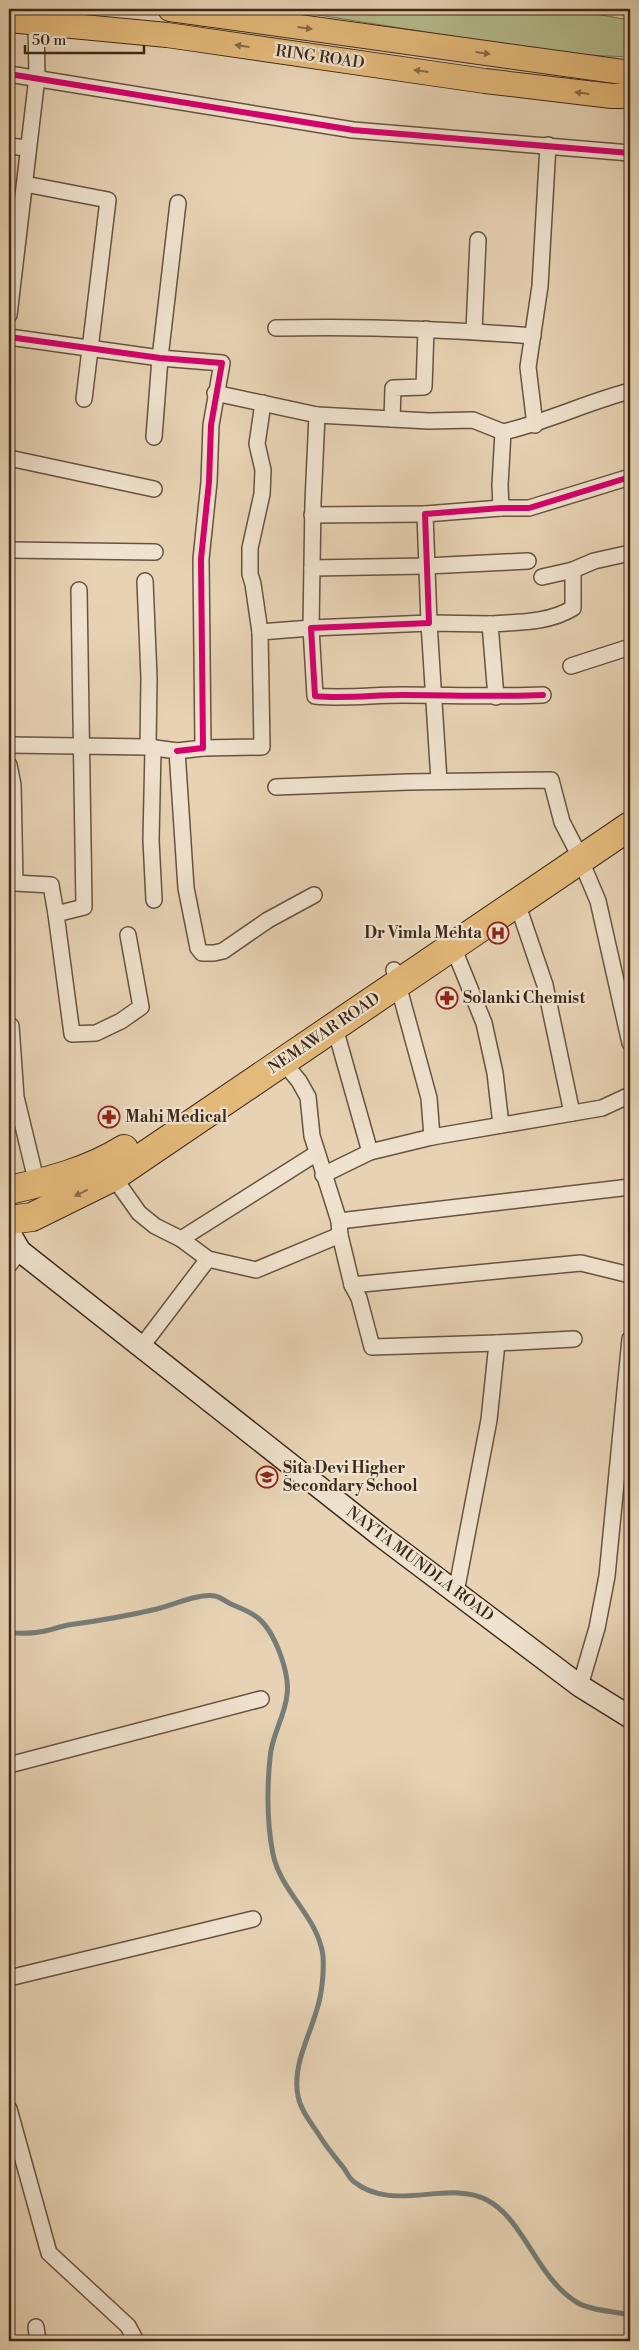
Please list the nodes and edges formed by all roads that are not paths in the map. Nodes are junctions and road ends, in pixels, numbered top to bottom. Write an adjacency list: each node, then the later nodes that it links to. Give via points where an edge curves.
1 (170, 9): 5 (main road, RING ROAD, one-way to 5)
2 (9, 20): 3 (main road, RING ROAD)
3 (36, 22): 6 (street); 7 (main road, RING ROAD, one-way to 3, via 485,81 167,35)
4 (9, 74): 6 (street)
5 (630, 74)
6 (37, 77): 8 (street, via 353,130); 10 (street)
7 (630, 96)
8 (548, 145): 11 (street); 21 (street, via 540,286)
9 (9, 146): 10 (street)
10 (28, 148): 12 (street)
11 (630, 153)
12 (24, 184): 14 (street); 23 (street, via 108,200)
13 (178, 203): 24 (street)
14 (14, 220): 16 (street)
15 (478, 240): 20 (street)
16 (12, 261): 17 (street)
17 (9, 315)
18 (276, 328): 19 (street)
19 (426, 329): 20 (street); 30 (street, via 424,387 393,388)
20 (474, 331): 21 (street)
21 (533, 336): 31 (street, via 528,366)
22 (9, 337): 23 (street)
23 (89, 348): 24 (street); 27 (street)
24 (160, 358): 26 (street, via 222,363); 33 (street)
25 (630, 391): 31 (street)
26 (215, 393): 28 (street); 62 (street, via 201,559)
27 (84, 399)
28 (263, 403): 29 (street); 53 (street, via 256,444 263,470 262,494 250,548 250,574)
29 (317, 414): 30 (street); 39 (street)
30 (392, 419): 32 (street, via 473,420)
31 (535, 425): 32 (street)
32 (504, 432): 37 (street, via 500,486)
33 (154, 437)
34 (9, 458): 36 (street)
35 (630, 477): 37 (street, via 529,508)
36 (154, 490)
37 (502, 508): 38 (street)
38 (425, 514): 39 (street); 44 (street)
39 (312, 515): 45 (street)
40 (9, 550): 41 (street)
41 (155, 552)
42 (630, 553): 46 (street, via 594,561)
43 (528, 562): 44 (street)
44 (426, 566): 45 (street); 50 (street)
45 (312, 568): 52 (street)
46 (573, 570): 47 (street); 51 (street, via 573,608 544,620)
47 (542, 577)
48 (145, 581): 61 (street)
49 (79, 590): 60 (street)
50 (429, 623): 51 (street); 52 (street); 56 (street)
51 (490, 624): 58 (street)
52 (311, 628): 53 (street); 56 (street, via 314,696)
53 (260, 632): 62 (street, via 262,747)
54 (630, 648): 55 (street)
55 (571, 666)
56 (434, 695): 58 (street); 65 (street)
57 (543, 695): 58 (street)
58 (496, 697)
59 (9, 745): 60 (street)
60 (81, 746): 61 (street); 74 (street, via 84,908)
61 (151, 748): 63 (street); 73 (street, via 150,840)
62 (203, 748): 63 (street)
63 (177, 750): 71 (street, via 186,888 198,948 202,953 223,951 268,920)
64 (9, 765): 70 (street, via 13,785)
65 (439, 781): 66 (street); 69 (street, via 551,780 562,822)
66 (276, 788)
67 (630, 812): 69 (highway, NEMAWAR ROAD)
68 (630, 826): 69 (highway, NEMAWAR ROAD)
69 (579, 854): 72 (highway, NEMAWAR ROAD); 80 (street, via 598,901)
70 (12, 883): 74 (street, via 51,885)
71 (314, 895)
72 (515, 896): 76 (highway, NEMAWAR ROAD); 83 (street, via 545,985)
73 (154, 900)
74 (56, 914): 75 (street, via 72,1034 96,1033 141,1007)
75 (128, 935)
76 (451, 940): 77 (highway, NEMAWAR ROAD); 84 (street, via 484,1023)
77 (395, 977): 78 (highway, NEMAWAR ROAD); 85 (street, via 429,1098)
78 (333, 1020): 81 (highway, NEMAWAR ROAD); 86 (street)
79 (11, 1026): 90 (street, via 16,1097)
80 (630, 1043)
81 (279, 1057): 87 (street, via 308,1097); 88 (highway, NEMAWAR ROAD)
82 (630, 1095): 83 (street, via 602,1108)
83 (572, 1114): 84 (street)
84 (502, 1125): 85 (street)
85 (432, 1138): 86 (street)
86 (370, 1152): 89 (street)
87 (317, 1153): 89 (street); 96 (street)
88 (108, 1169): 90 (highway, NEMAWAR ROAD); 93 (highway, NEMAWAR ROAD, one-way to 93, via 32,1217); 96 (street, via 139,1213 155,1226)
89 (323, 1175): 94 (street)
90 (37, 1184): 92 (highway, NEMAWAR ROAD)
91 (630, 1188): 94 (street)
92 (9, 1190)
93 (9, 1220)
94 (339, 1228): 98 (street, via 256,1270); 100 (street)
95 (9, 1232): 97 (main road, NAYTA MUNDLA ROAD)
96 (181, 1239): 98 (street)
97 (14, 1258): 103 (main road, NAYTA MUNDLA ROAD)
98 (208, 1258): 103 (street)
99 (630, 1275): 100 (street, via 580,1263)
100 (352, 1285): 102 (street, via 359,1298 372,1347)
101 (574, 1339): 102 (street)
102 (497, 1343): 106 (street, via 488,1420)
103 (142, 1346): 106 (main road, NAYTA MUNDLA ROAD)
104 (630, 1346): 105 (street)
105 (624, 1464): 107 (street, via 597,1628)
106 (456, 1592): 107 (main road, NAYTA MUNDLA ROAD)
107 (580, 1686): 109 (main road, NAYTA MUNDLA ROAD)
108 (261, 1699): 110 (street)
109 (630, 1717)
110 (9, 1765)
111 (253, 1919): 112 (street)
112 (9, 1978)
113 (9, 2109): 114 (street, via 50,2253 128,2326)
114 (136, 2341)

